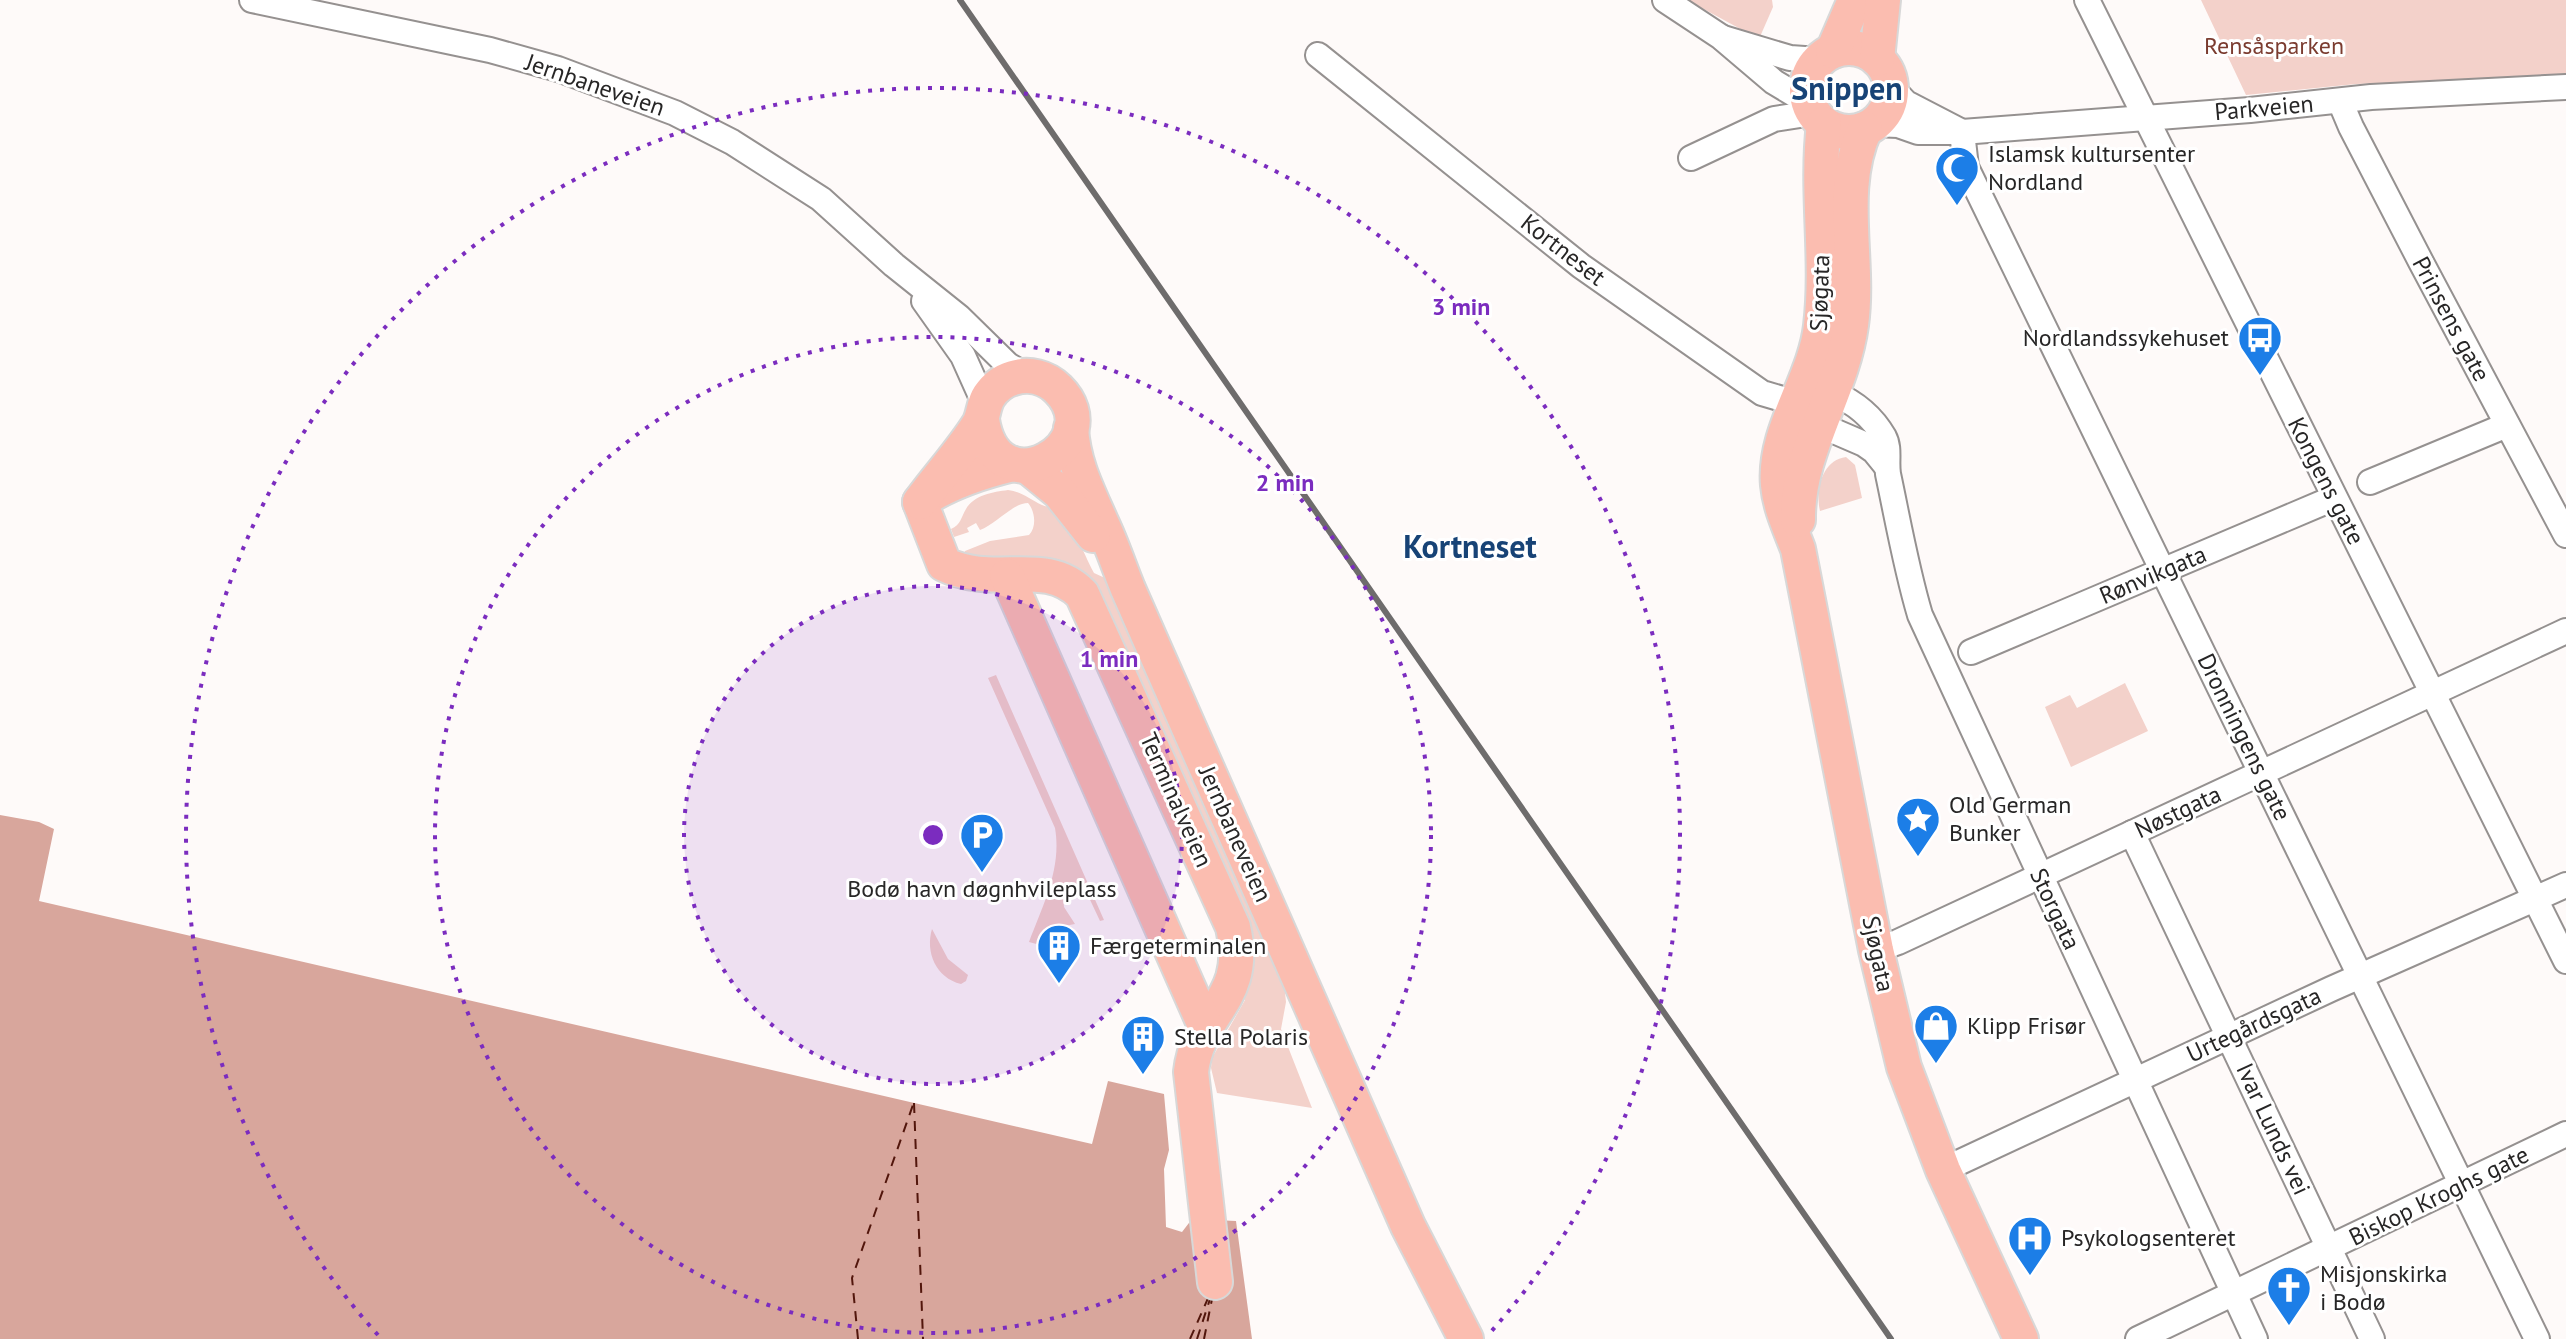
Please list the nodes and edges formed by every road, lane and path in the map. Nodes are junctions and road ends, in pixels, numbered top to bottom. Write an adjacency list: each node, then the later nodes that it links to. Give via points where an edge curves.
1 (252, 0): 17 (street, Jernbaneveien, via 490,50 675,113 821,199)
2 (1665, 0): 6 (street)
3 (1855, 0): 8 (highway)
4 (1883, 0): 9 (highway)
5 (2087, 0): 13 (street, Kongens gate)
6 (1721, 37): 8 (street, via 1790,58); 12 (street)
7 (1318, 55): 21 (street, Kortneset, via 1581,266 1762,393)
8 (1826, 56): 9 (highway, via 1856,49); 12 (highway, via 1811,73 1807,88)
9 (1884, 73): 14 (highway, via 1890,101); 15 (street, via 1906,103)
10 (2566, 87): 11 (street, Parkveien)
11 (2340, 101): 13 (street, Parkveien); 22 (street, Prinsens gate)
12 (1815, 113): 14 (highway, via 1844,132); 16 (street, via 1774,119); 21 (highway, Sjøgata, via 1823,303 1809,376)
13 (2146, 118): 15 (street, Parkveien); 27 (street, Kongens gate)
14 (1869, 127): 15 (street, Parkveien); 19 (highway, Sjøgata, via 1855,150 1852,323)
15 (1962, 132): 30 (street, Dronningens gate, via 1966,167)
16 (1691, 158)
17 (894, 265): 18 (street, Jernbaneveien); 20 (street, Jernbaneveien, via 963,356)
18 (1027, 376): 20 (highway, via 997,387); 23 (highway, Jernbaneveien, via 1047,381 1064,395)
19 (1833, 393): 21 (highway, Sjøgata); 25 (street, Storgata, via 1860,408 1879,429 1886,440)
20 (983, 412): 24 (highway, Jernbaneveien, via 990,447 1000,458); 28 (highway)
21 (1808, 414): 25 (street, Kortneset, via 1864,444); 41 (highway, Sjøgata, via 1797,503 1798,549)
22 (2507, 425): 26 (street); 29 (street, Prinsens gate)
23 (1071, 428): 24 (highway, via 1060,451 1039,464); 32 (highway, Jernbaneveien, via 1081,477)
24 (1020, 465): 28 (highway, via 992,469); 32 (highway, Jernbaneveien, via 1075,510)
25 (1887, 467): 38 (street, Storgata, via 1920,615)
26 (2370, 482)
27 (2334, 498): 30 (street, Rønvikgata); 35 (street, Kongens gate)
28 (920, 502): 31 (highway, Terminalveien, via 944,564 971,574)
29 (2566, 535)
30 (2163, 571): 34 (street, Rønvikgata); 36 (street, Dronningens gate)
31 (1007, 576): 44 (highway); 44 (highway, Terminalveien, via 1053,575 1072,583 1089,607 1233,927 1234,982)
32 (1128, 589): 53 (highway, Jernbaneveien, via 1408,1226)
33 (2566, 631): 35 (street, Nøstgata)
34 (1971, 652)
35 (2432, 693): 36 (street, Nøstgata); 40 (street, Kongens gate)
36 (2263, 773): 37 (street, Nøstgata); 43 (street, Dronningens gate)
37 (2132, 833): 38 (street, Nøstgata); 45 (street, Ivar Lunds vei)
38 (2040, 876): 41 (street, Nøstgata); 46 (street, Storgata)
39 (2566, 885): 40 (street, Urtegårdsgata)
40 (2536, 899): 42 (street, Kongens gate); 43 (street, Urtegårdsgata)
41 (1876, 950): 48 (highway, Sjøgata, via 1904,1067)
42 (2566, 961)
43 (2361, 976): 45 (street, Urtegårdsgata); 49 (street, Dronningens gate)
44 (1206, 1028): 51 (highway, Terminalveien, via 1191,1072)
45 (2229, 1037): 46 (street, Urtegårdsgata); 50 (street, Ivar Lunds vei)
46 (2135, 1081): 48 (street, Urtegårdsgata); 52 (street, Storgata)
47 (2566, 1134): 49 (street, Biskop Kroghs gate)
48 (1943, 1170): 54 (highway, Sjøgata)
49 (2461, 1184): 50 (street, Biskop Kroghs gate); 58 (street, Dronningens gate)
50 (2329, 1250): 52 (street, Biskop Kroghs gate); 57 (street, Ivar Lunds vei)
51 (1215, 1282)
52 (2234, 1294): 55 (street, Biskop Kroghs gate); 56 (street, Storgata)
53 (1466, 1339)
54 (2021, 1339)
55 (2138, 1339)
56 (2255, 1339)
57 (2372, 1339)
58 (2537, 1339)

